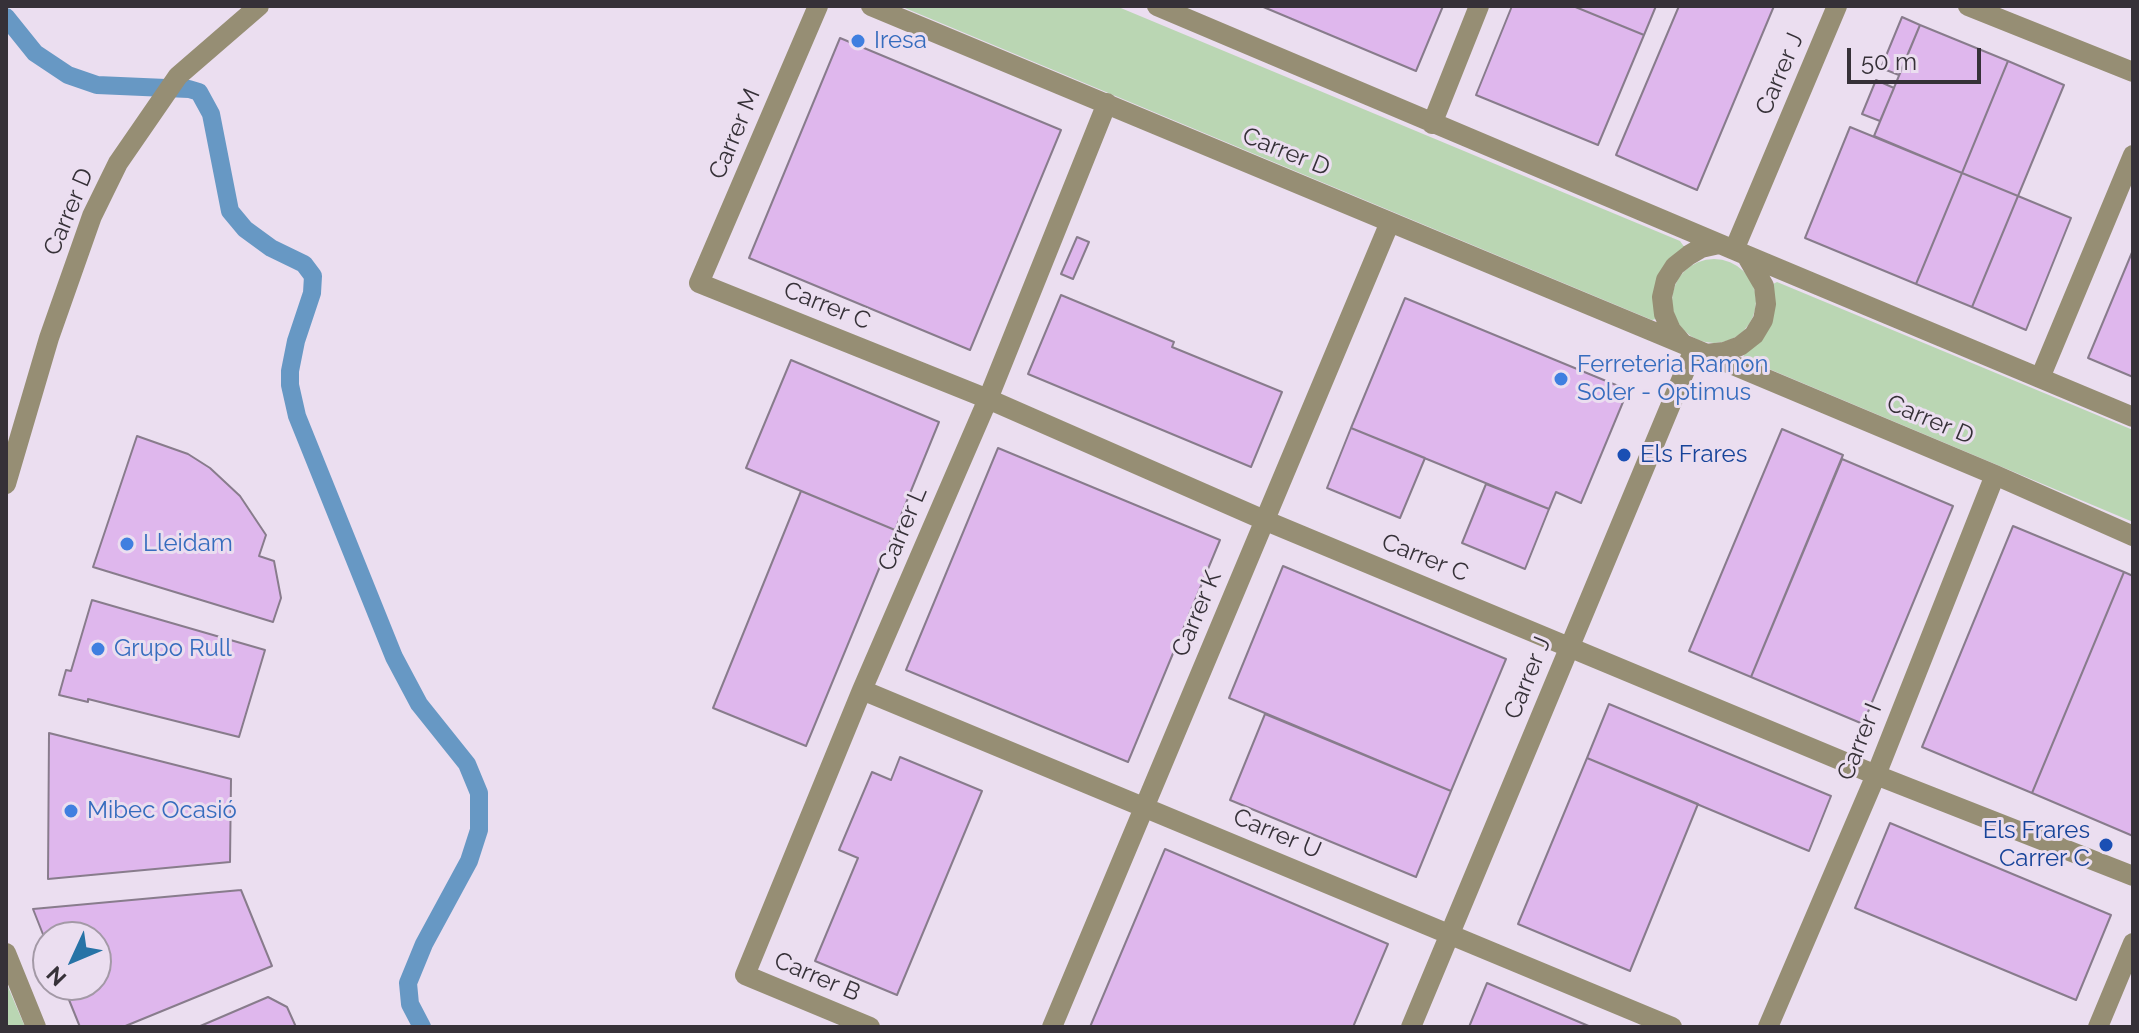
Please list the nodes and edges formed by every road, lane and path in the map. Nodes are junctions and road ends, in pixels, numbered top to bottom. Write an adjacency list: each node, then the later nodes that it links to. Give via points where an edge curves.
1 (259, 6): 20 (street, Carrer D, via 178,76 118,163 92,216 49,338)
2 (818, 6): 14 (street, Carrer M)
3 (871, 6): 9 (street, Carrer D)
4 (1157, 6): 10 (street)
5 (1479, 6): 10 (street)
6 (1837, 6): 13 (street, Carrer J)
7 (1968, 6): 8 (street)
8 (2133, 72)
9 (1107, 103): 12 (street, Carrer D); 17 (street, Carrer L)
10 (1432, 124): 13 (street)
11 (2133, 155): 16 (street)
12 (1390, 222): 15 (street, Carrer D); 21 (street, Carrer K)
13 (1733, 250): 15 (street, via 1701,248 1675,266 1666,280 1664,314 1671,330); 15 (street, via 1764,286 1763,320 1740,346 1724,352); 16 (street)
14 (699, 283): 17 (street, Carrer C)
15 (1694, 349): 19 (street, Carrer D); 23 (street, Carrer J)
16 (2040, 378): 18 (street)
17 (988, 399): 21 (street, Carrer C); 24 (street, Carrer L)
18 (2133, 417)
19 (1995, 475): 22 (street, Carrer D); 25 (street, Carrer I)
20 (6, 484)
21 (1264, 520): 23 (street, Carrer C); 26 (street, Carrer K)
22 (2133, 536)
23 (1569, 645): 25 (street, Carrer C); 28 (street, Carrer J)
24 (862, 690): 26 (street, Carrer U); 31 (street, Carrer L)
25 (1876, 775): 27 (street, Carrer C); 37 (street, Carrer I)
26 (1144, 807): 28 (street, Carrer U); 34 (street, Carrer K)
27 (2133, 876)
28 (1450, 935): 35 (street, Carrer J); 36 (street, Carrer U)
29 (2133, 943): 38 (street)
30 (6, 953): 32 (street)
31 (745, 975): 33 (street, Carrer B)
32 (36, 1027)
33 (870, 1027)
34 (1052, 1027)
35 (1411, 1027)
36 (1672, 1027)
37 (1768, 1027)
38 (2098, 1027)

